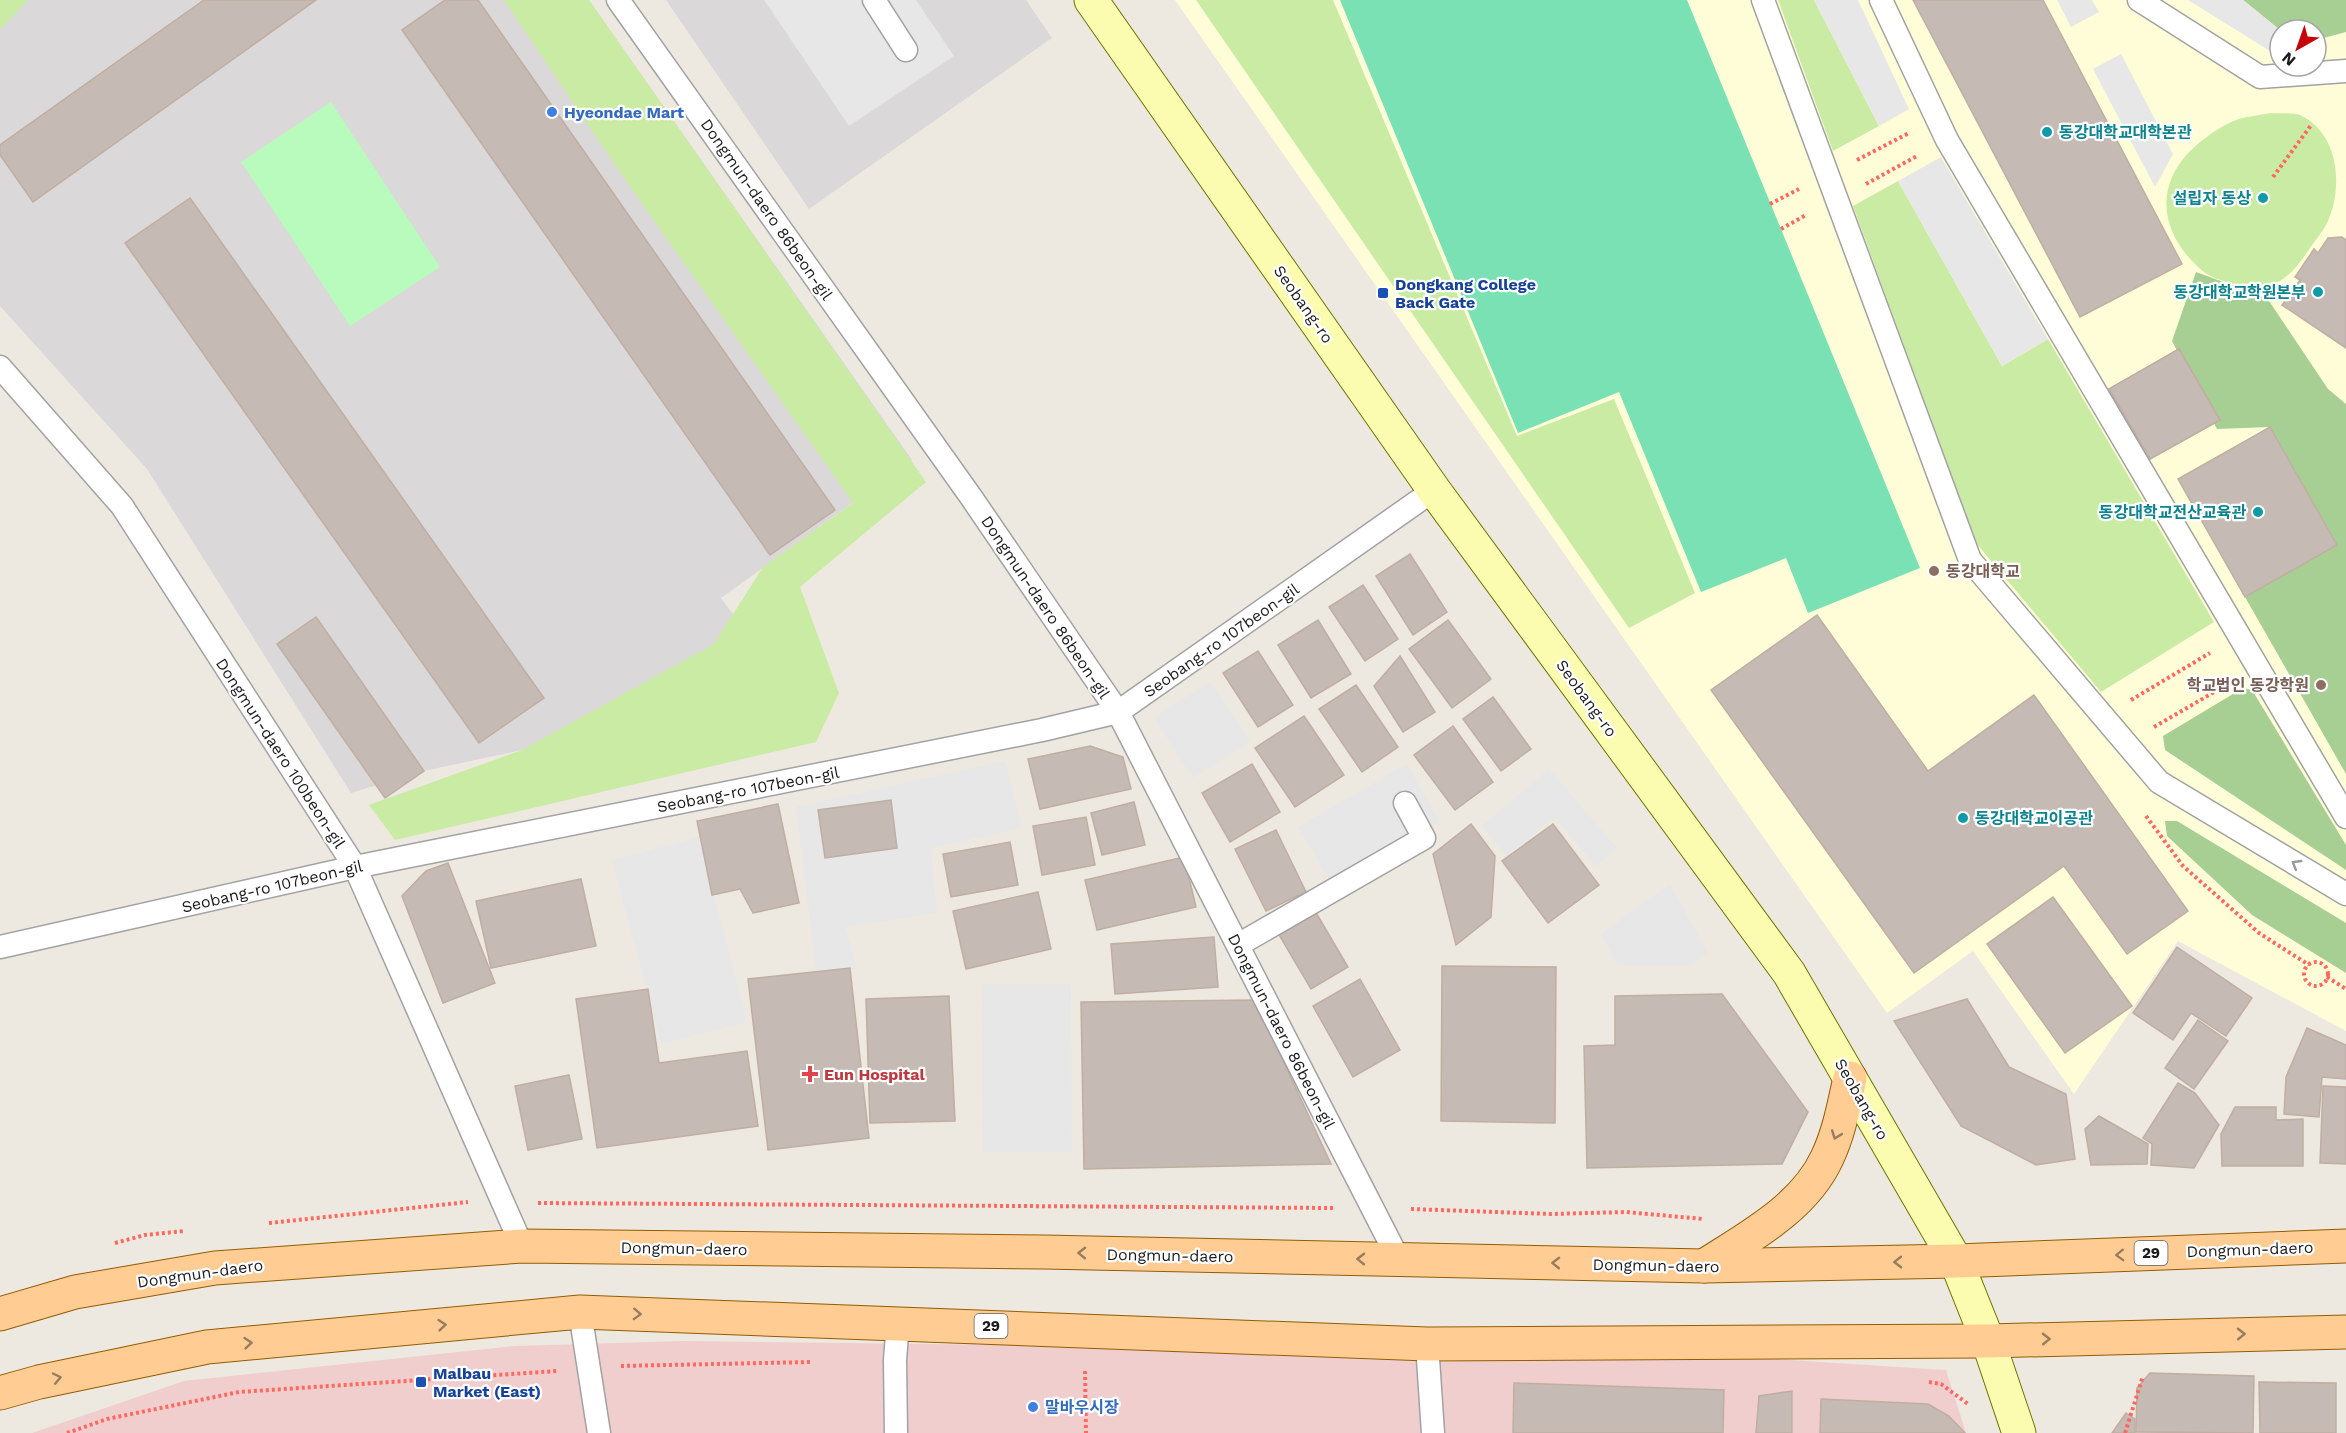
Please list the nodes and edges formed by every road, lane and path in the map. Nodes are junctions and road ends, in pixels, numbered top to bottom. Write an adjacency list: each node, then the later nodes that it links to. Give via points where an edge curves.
1 (618, 0): 15 (lane, Dongmun-daero 86beon-gil, via 971,497)
2 (874, 0): 7 (lane)
3 (1091, 0): 12 (main road, Seobang-ro)
4 (1763, 0): 16 (lane, via 1971,560)
5 (1881, 0): 13 (lane, via 1947,140)
6 (2139, 0): 8 (lane, via 2260,77)
7 (906, 50)
8 (2346, 71)
9 (2312, 124): 10 (path)
10 (2273, 177)
11 (0, 367): 21 (lane, Dongmun-daero 100beon-gil, via 122,506)
12 (1434, 490): 15 (lane, Seobang-ro 107beon-gil); 28 (main road, Seobang-ro, via 1789,973)
13 (2240, 636): 14 (lane); 16 (path)
14 (2257, 666): 17 (path); 20 (lane)
15 (1118, 712): 21 (lane, Seobang-ro 107beon-gil); 23 (lane, Dongmun-daero 86beon-gil)
16 (2103, 716): 17 (lane)
17 (2126, 744): 18 (lane)
18 (2142, 761): 22 (lane, one-way to 18, via 2159,782); 25 (path, via 2137,803 2183,866 2259,933)
19 (1405, 803): 23 (lane, via 1424,838)
20 (2344, 811)
21 (355, 867): 24 (lane, Seobang-ro 107beon-gil); 29 (lane, Dongmun-daero 100beon-gil)
22 (2346, 894)
23 (1238, 945): 31 (lane, Dongmun-daero 86beon-gil)
24 (0, 947)
25 (2309, 965): 26 (path, via 2323,965); 26 (path, via 2304,973 2308,983 2319,986)
26 (2327, 977): 27 (path)
27 (2346, 989)
28 (1850, 1078): 32 (main road, Seobang-ro); 33 (main road, one-way to 33, via 1827,1159 1805,1191 1770,1223)
29 (522, 1246): 31 (main road, Dongmun-daero / 29, one-way to 29); 35 (main road, Dongmun-daero / 29, via 215,1268 75,1292)
30 (2346, 1246): 32 (main road, Dongmun-daero / 29, one-way to 32)
31 (1399, 1260): 33 (main road, Dongmun-daero / 29, one-way to 31)
32 (1956, 1262): 33 (main road, Dongmun-daero / 29, one-way to 33); 38 (main road, Seobang-ro)
33 (1704, 1266)
34 (580, 1312): 36 (main road, 29, one-way to 36); 40 (lane); 43 (main road, 29, one-way to 34, via 207,1347)
35 (0, 1314)
36 (898, 1322): 39 (main road, 29); 46 (lane)
37 (2346, 1332): 38 (main road, 29, one-way to 37)
38 (1988, 1341): 39 (main road, 29); 49 (main road, Seobang-ro)
39 (1427, 1344): 48 (lane)
40 (588, 1368): 44 (path, via 239,1392 107,1419); 45 (lane)
41 (1084, 1371): 47 (path)
42 (2144, 1373): 50 (path)
43 (0, 1393)
44 (67, 1433)
45 (598, 1433)
46 (896, 1433)
47 (1086, 1433)
48 (1433, 1433)
49 (2019, 1433)
50 (2125, 1433)

